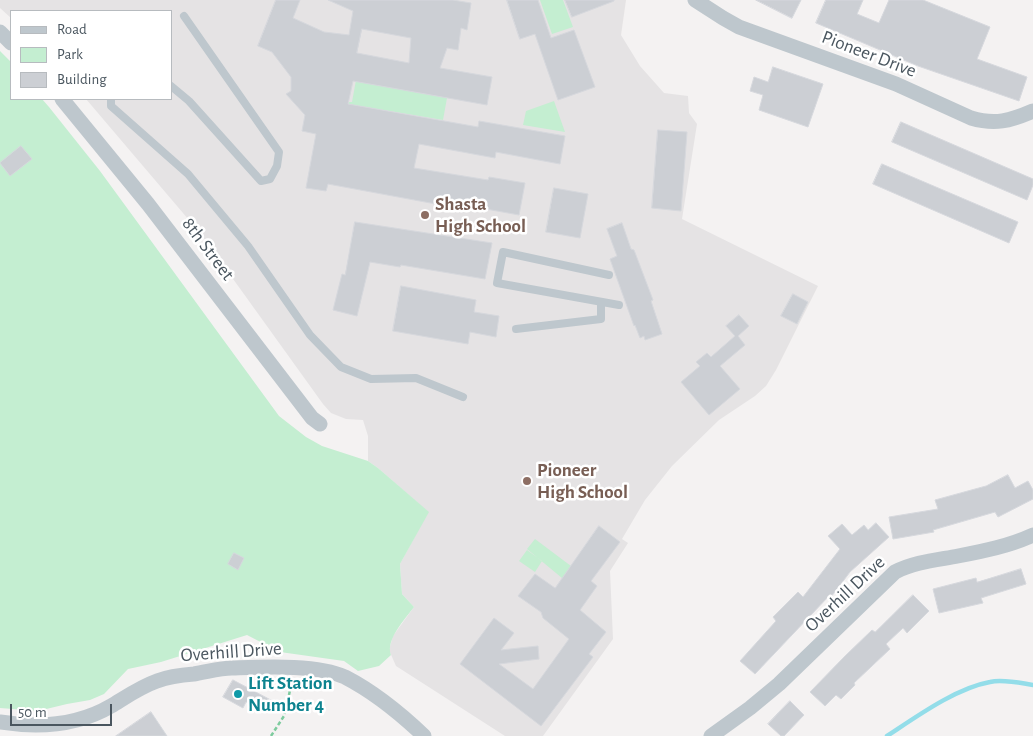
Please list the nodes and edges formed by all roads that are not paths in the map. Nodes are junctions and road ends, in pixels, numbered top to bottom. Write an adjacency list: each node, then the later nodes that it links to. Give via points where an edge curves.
1 (695, 0): 8 (street, Pioneer Drive, via 739,27 896,84 971,118 1010,121)
2 (184, 16): 5 (lane, via 279,152 277,166 270,179 260,181 190,101)
3 (0, 32): 4 (street)
4 (10, 42)
5 (172, 87)
6 (63, 100): 14 (street, 8th Street, via 148,204 312,418)
7 (111, 100): 13 (lane, via 111,106 188,174 248,246 310,335 341,367 371,378 416,378)
8 (1033, 111)
9 (609, 274): 10 (lane, via 503,252 497,282)
10 (601, 302): 11 (lane); 12 (lane, via 601,319)
11 (619, 306)
12 (516, 329)
13 (463, 397)
14 (320, 424)
15 (1033, 535): 18 (street, Overhill Drive, via 1012,544 922,562 894,572 779,684)
16 (0, 722): 17 (street, Overhill Drive, via 44,725 76,721 171,676 231,668 294,668 344,677 387,704)
17 (424, 736)
18 (711, 736)

